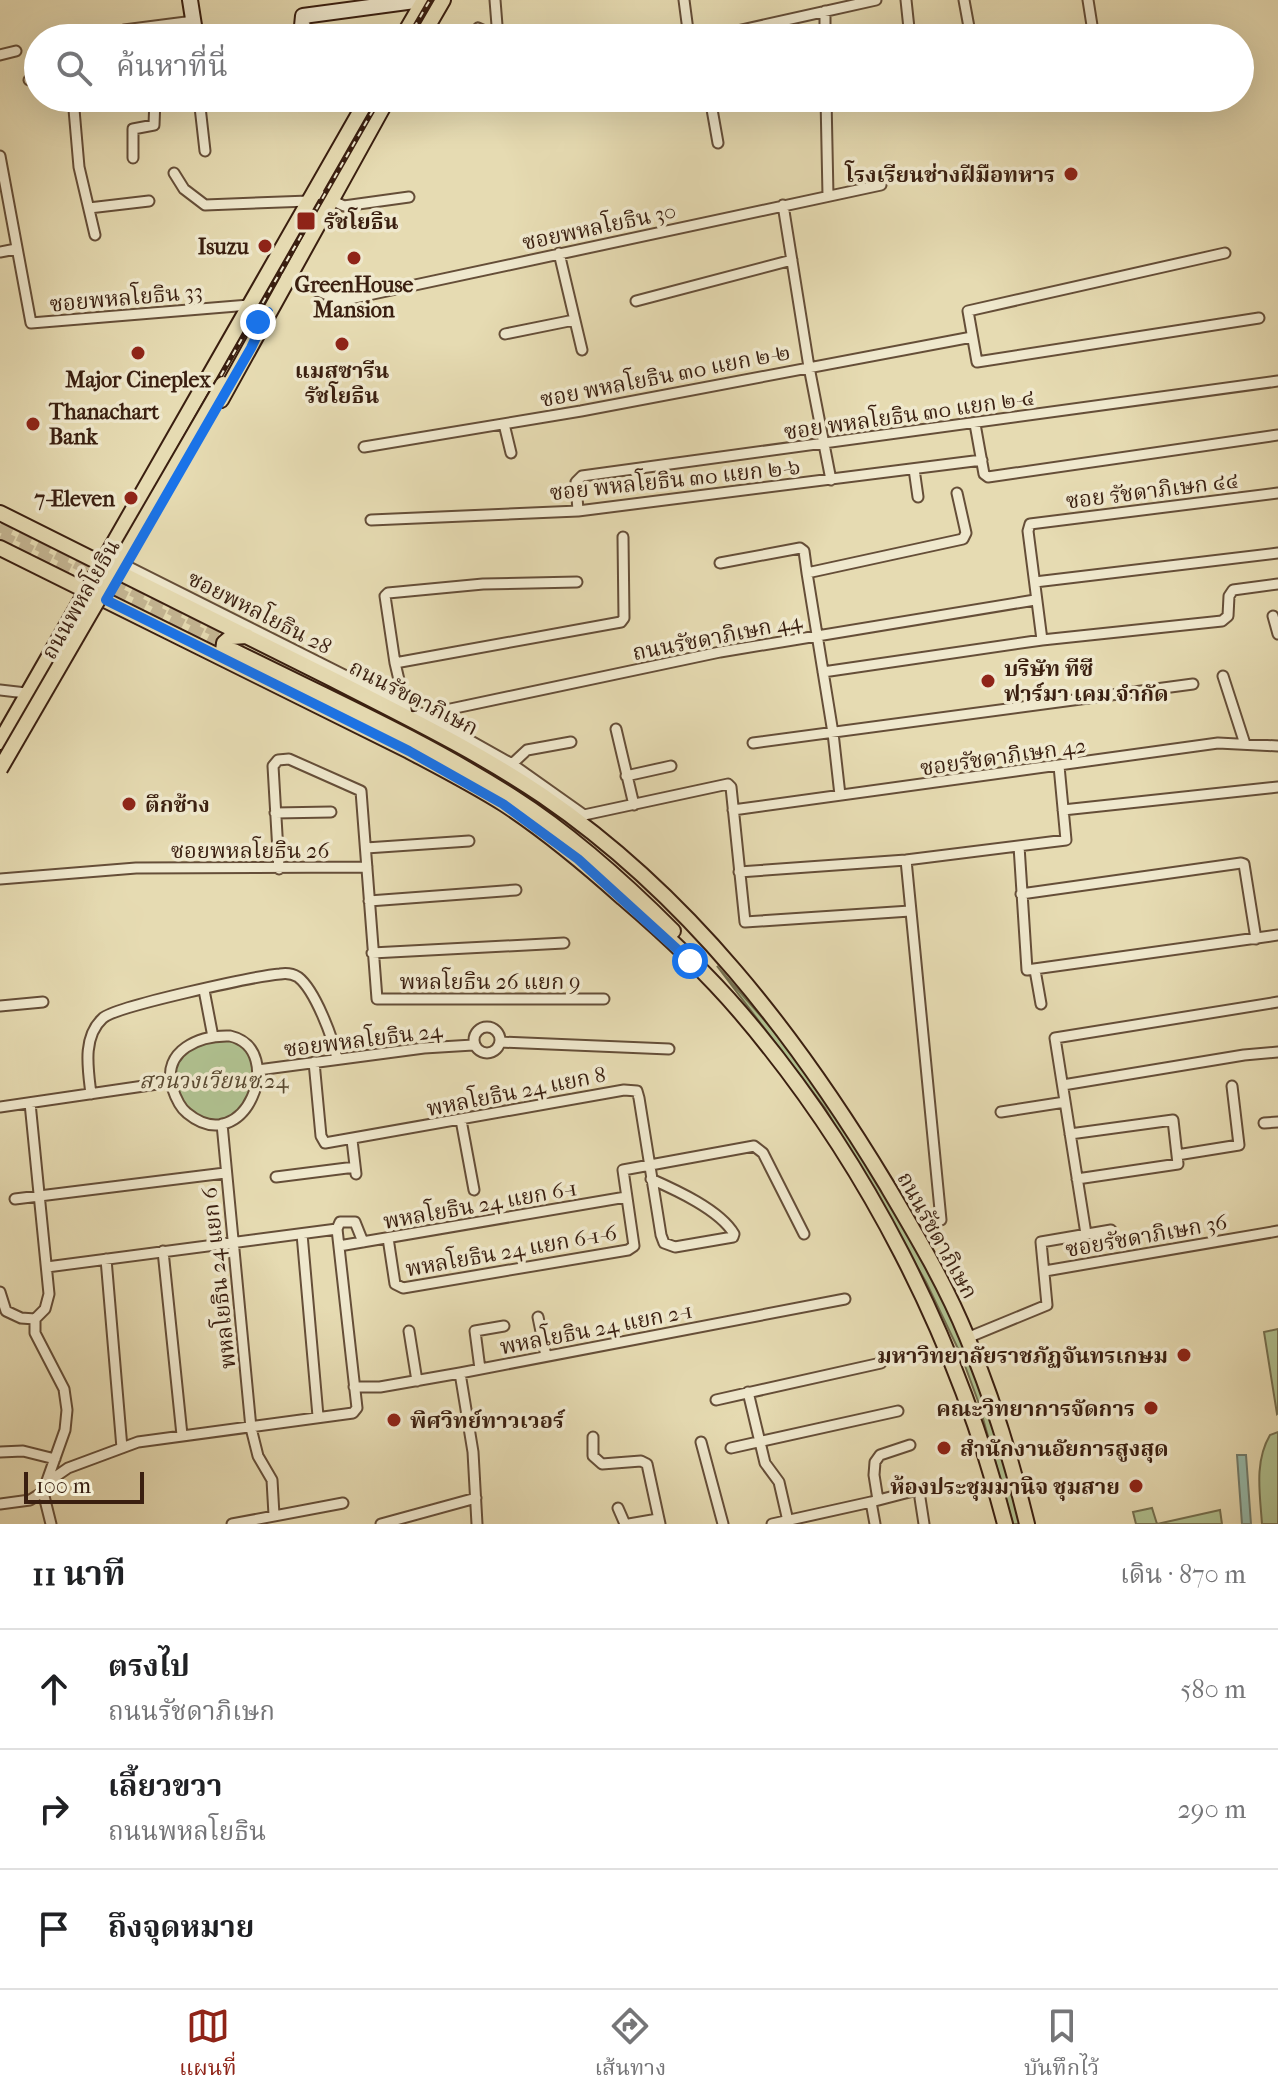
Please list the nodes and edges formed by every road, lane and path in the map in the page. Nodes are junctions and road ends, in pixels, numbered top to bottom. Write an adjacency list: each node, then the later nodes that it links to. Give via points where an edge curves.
1 (190, 0): 12 (street)
2 (423, 0): 10 (street); 16 (main road)
3 (443, 0): 17 (main road)
4 (495, 0): 18 (street)
5 (684, 0): 19 (street)
6 (876, 0): 11 (street)
7 (906, 0): 22 (street)
8 (964, 0): 23 (street)
9 (1088, 0): 24 (street)
10 (379, 4): 15 (street, via 303,16)
11 (825, 11): 20 (street); 21 (street)
12 (194, 21): 13 (street); 14 (street)
13 (171, 24)
14 (194, 24)
15 (302, 24)
16 (410, 24)
17 (432, 24)
18 (497, 24)
19 (687, 24)
20 (768, 24)
21 (825, 24)
22 (909, 24)
23 (968, 24)
24 (1092, 24)
25 (16, 51): 26 (street)
26 (0, 55)
27 (74, 112): 46 (street)
28 (154, 112): 37 (street, via 154,125 133,129)
29 (201, 112): 35 (street)
30 (360, 112): 40 (main road, ถนนพหลโยธิน)
31 (380, 112): 43 (main road, ถนนพหลโยธิน)
32 (712, 112): 34 (street)
33 (826, 112): 41 (street)
34 (718, 143)
35 (205, 151)
36 (0, 156): 48 (street, ซอยพหลโยธิน 33)
37 (133, 158)
38 (174, 173): 40 (street, via 205,205)
39 (881, 185): 41 (street, ซอยพหลโยธิน 30)
40 (312, 196): 43 (street); 54 (main road, ถนนพหลโยธิน)
41 (828, 196): 45 (street, ซอยพหลโยธิน 30)
42 (409, 197): 43 (street, via 344,206)
43 (329, 200): 53 (main road, ถนนพหลโยธิน)
44 (149, 201): 46 (street)
45 (783, 205): 50 (street, ซอยพหลโยธิน 30); 52 (street)
46 (89, 208): 47 (street)
47 (95, 235)
48 (16, 249): 49 (street); 54 (street, ซอยพหลโยธิน 33, via 31,323)
49 (0, 252)
50 (559, 253): 53 (street, ซอยพหลโยธิน 30, via 345,300); 58 (street)
51 (1225, 253): 60 (street, via 968,311)
52 (792, 260): 55 (street); 62 (street)
53 (286, 277): 56 (main road, ถนนพหลโยธิน)
54 (252, 299): 64 (main road, ถนนพหลโยธิน, via 255,310); 77 (main road, ถนนพหลโยธิน)
55 (636, 301)
56 (268, 312): 64 (main road, ถนนพหลโยธิน); 78 (main road, ถนนพหลโยธิน)
57 (1259, 318): 60 (street, via 977,362)
58 (574, 320): 59 (street); 61 (street)
59 (505, 334)
60 (972, 337): 62 (street, ซอย พหลโยธิน ๓๐ แยก ๒-๒)
61 (582, 350)
62 (809, 367): 65 (street, ซอย พหลโยธิน ๓๐ แยก ๒-๒); 68 (street)
63 (1278, 381): 66 (street, ซอย พหลโยธิน ๓๐ แยก ๒-๔)
64 (219, 382): 116 (main road, ถนนพหลโยธิน); 120 (main road, ถนนพหลโยธิน, bridge)
65 (504, 424): 69 (street, ซอย พหลโยธิน ๓๐ แยก ๒-๒); 70 (street)
66 (975, 424): 68 (street, ซอย พหลโยธิน ๓๐ แยก ๒-๔); 71 (street)
67 (1278, 435): 71 (street, via 988,477)
68 (825, 443): 73 (street); 79 (street, ซอย พหลโยธิน ๓๐ แยก ๒-๔, via 582,476 576,482)
69 (364, 447)
70 (511, 453)
71 (982, 460): 72 (street, ซอย พหลโยธิน ๓๐ แยก ๒-๖)
72 (914, 469): 73 (street, ซอย พหลโยธิน ๓๐ แยก ๒-๖); 76 (street)
73 (831, 480): 79 (street, ซอย พหลโยธิน ๓๐ แยก ๒-๖)
74 (957, 493): 88 (street, via 963,539)
75 (1278, 493): 90 (street, ซอย รัชดาภิเษก ๔๔, via 1030,524)
76 (918, 497)
77 (139, 501): 78 (main road, via 144,508); 86 (main road, ถนนพหลโยธิน)
78 (157, 510): 87 (main road, ถนนพหลโยธิน)
79 (578, 511): 81 (street, ซอย พหลโยธิน ๓๐ แยก ๒-๖)
80 (0, 513): 86 (main road, ถนนรัชดาภิเษก)
81 (371, 520)
82 (623, 537): 102 (street, via 621,622)
83 (0, 548): 92 (main road, ถนนรัชดาภิเษก)
84 (1278, 553): 90 (street)
85 (720, 563): 88 (street, via 800,548)
86 (101, 564): 87 (main road, ถนนรัชดาภิเษก); 92 (main road, ถนนพหลโยธิน)
87 (123, 569): 93 (main road, ถนนพหลโยธิน); 101 (main road, ถนนรัชดาภิเษก); 108 (street, ซอยพหลโยธิน 28)
88 (807, 573): 98 (street)
89 (577, 582): 102 (street, via 388,593 384,600)
90 (1035, 582): 94 (street)
91 (1278, 584): 99 (street, via 1233,590 1222,621)
92 (86, 590): 93 (main road, ถนนรัชดาภิเษก); 96 (main road, ถนนพหลโยธิน)
93 (106, 600): 100 (main road, ถนนพหลโยธิน); 101 (main road, ถนนรัชดาภิเษก)
94 (1035, 600): 98 (street, ถนนรัชดาภิเษก 44); 99 (street)
95 (1273, 616): 97 (street)
96 (62, 633): 100 (main road, via 71,633); 107 (main road, ถนนพหลโยธิน)
97 (1278, 634)
98 (818, 636): 103 (street); 108 (street, ถนนรัชดาภิเษก 44)
99 (1042, 640): 103 (street)
100 (80, 644): 122 (main road, ถนนพหลโยธิน)
101 (238, 648): 108 (main road, ถนนรัชดาภิเษก); 149 (main road, ถนนรัชดาภิเษก, via 437,742 544,807 632,878); 247 (main road, ถนนรัชดาภิเษก, via 529,821 640,912 738,1010 834,1138 919,1287 967,1401)
102 (395, 663): 108 (street)
103 (823, 672): 110 (street)
104 (1223, 676): 114 (street)
105 (1193, 684): 110 (street)
106 (0, 690): 107 (street)
107 (26, 693): 111 (main road, ถนนพหลโยธิน)
108 (411, 712): 117 (street, ซอยพหลโยธิน 28); 130 (main road, ถนนรัชดาภิเษก)
109 (616, 729): 121 (street)
110 (833, 733): 113 (street); 124 (street)
111 (0, 742)
112 (571, 742): 117 (street, via 527,750)
113 (753, 743)
114 (1245, 744): 115 (street, ซอยรัชดาภิเษก 42); 119 (street, ซอยรัชดาภิเษก 42, via 1218,743)
115 (1278, 746)
116 (0, 755)
117 (512, 764): 130 (street, ซอยพหลโยธิน 28)
118 (671, 766): 121 (street)
119 (1059, 766): 124 (street, ซอยรัชดาภิเษก 42); 127 (street)
120 (0, 769)
121 (626, 776): 125 (street)
122 (0, 781)
123 (1278, 787): 127 (street)
124 (840, 795): 126 (street, ซอยรัชดาภิเษก 42)
125 (634, 805): 126 (street, via 725,784 731,787); 130 (street)
126 (733, 810): 137 (street)
127 (1063, 810): 132 (street, via 1066,840)
128 (331, 812): 129 (street)
129 (275, 813): 133 (street, via 273,766 278,760 299,762 361,791); 136 (street)
130 (581, 818): 149 (main road, ถนนรัชดาภิเษก, via 676,907)
131 (469, 841): 133 (street)
132 (1019, 846): 134 (street); 140 (street)
133 (366, 848): 135 (street)
134 (906, 860): 137 (street); 142 (street)
135 (367, 867): 136 (street, ซอยพหลโยธิน 26); 141 (street)
136 (279, 869): 138 (street, ซอยพหลโยธิน 26, via 136,868)
137 (739, 872): 142 (street, via 745,922)
138 (0, 879)
139 (516, 890): 141 (street)
140 (1021, 894): 144 (street, via 1241,863); 147 (street, via 1026,968)
141 (369, 901): 146 (street)
142 (910, 911): 187 (street)
143 (1278, 935): 144 (street)
144 (1256, 939): 147 (street)
145 (564, 943): 146 (street)
146 (372, 953): 150 (street, พหลโยธิน 26 แยก 9, via 377,999)
147 (1035, 970): 153 (street)
148 (204, 990): 155 (street); 160 (street, via 282,974 298,978 316,1003); 166 (street, via 102,1019 89,1046)
149 (755, 994): 208 (main road, ถนนรัชดาภิเษก, via 859,1139 929,1258)
150 (604, 999)
151 (43, 1002): 154 (street)
152 (1278, 1002): 164 (street, via 1055,1038)
153 (1041, 1004)
154 (0, 1006)
155 (213, 1037): 162 (street, ซอยพหลโยธิน 24, via 242,1041); 163 (street, via 179,1051)
156 (500, 1042): 157 (street, ซอยพหลโยธิน 24, via 491,1053); 157 (street, ซอยพหลโยธิน 24, via 494,1029 484,1028); 158 (street, ซอยพหลโยธิน 24)
157 (473, 1045): 160 (street, ซอยพหลโยธิน 24)
158 (669, 1049)
159 (1278, 1052): 164 (street)
160 (337, 1059): 161 (street, ซอยพหลโยธิน 24)
161 (314, 1062): 162 (street, ซอยพหลโยธิน 24); 176 (street, พหลโยธิน 24 แยก 8, via 322,1140)
162 (258, 1070): 174 (street, ซอยพหลโยธิน 24, via 250,1105)
163 (171, 1082): 166 (street); 174 (street, via 189,1115)
164 (1063, 1085): 167 (street)
165 (1232, 1086): 177 (street, via 1239,1145)
166 (91, 1094): 168 (street)
167 (1065, 1102): 170 (street); 175 (street)
168 (30, 1103): 169 (street); 184 (street)
169 (0, 1107)
170 (1001, 1112)
171 (461, 1120): 176 (street, พหลโยธิน 24 แยก 8); 178 (street, พหลโยธิน 24 แยก 8, via 637,1091); 183 (street)
172 (1278, 1122): 173 (street)
173 (1264, 1123)
174 (222, 1124): 179 (street, พหลโยธิน 24 แยก 6)
175 (1070, 1134): 177 (street, via 1172,1119); 182 (street)
176 (352, 1140): 180 (street, via 356,1170)
177 (1177, 1155): 182 (street, via 1178,1164)
178 (649, 1164): 181 (street, พหลโยธิน 24 แยก 8); 185 (street, via 623,1170); 192 (street, via 758,1148)
179 (225, 1173): 184 (street); 195 (street, พหลโยธิน 24 แยก 6)
180 (276, 1177)
181 (651, 1179): 181 (street, พหลโยธิน 24 แยก 8, via 715,1214 729,1225 733,1237 668,1247)
182 (1077, 1179): 193 (street)
183 (474, 1190)
184 (40, 1196): 186 (street); 200 (street)
185 (626, 1197): 194 (street, พหลโยธิน 24 แยก 6-1); 194 (street, พหลโยธิน 24 แยก 6-1-6, via 634,1246 628,1250 403,1288 395,1284)
186 (15, 1199)
187 (941, 1220)
188 (1111, 1230): 193 (street)
189 (337, 1231): 191 (street); 196 (street, via 340,1222 353,1221); 197 (street)
190 (1278, 1231): 201 (street, ซอยรัชดาภิเษก 36)
191 (302, 1234): 195 (street); 218 (street)
192 (804, 1234)
193 (1086, 1234): 201 (street, via 1041,1242)
194 (388, 1238): 196 (street, พหลโยธิน 24 แยก 6-1)
195 (231, 1242): 198 (street); 219 (street, พหลโยธิน 24 แยก 6)
196 (363, 1242): 197 (street, พหลโยธิน 24 แยก 6-1)
197 (339, 1246): 214 (street)
198 (163, 1251): 199 (street); 220 (street)
199 (106, 1259): 200 (street); 225 (street)
200 (47, 1267): 205 (street, via 48,1303)
201 (1045, 1271): 208 (street, ซอยรัชดาภิเษก 36, via 1045,1308)
202 (1, 1297): 205 (street, via 6,1311)
203 (845, 1299): 209 (street, พหลโยธิน 24 แยก 2-1)
204 (538, 1317): 209 (street)
205 (35, 1319): 228 (street, via 35,1333 66,1398 67,1422)
206 (504, 1326): 211 (street, via 475,1331)
207 (409, 1331): 213 (street)
208 (967, 1338): 248 (main road, ถนนรัชดาภิเษก)
209 (546, 1356): 211 (street, พหลโยธิน 24 แยก 2-1)
210 (881, 1363): 215 (street)
211 (480, 1369): 212 (street, พหลโยธิน 24 แยก 2-1)
212 (460, 1373): 213 (street, พหลโยธิน 24 แยก 2-1); 230 (street)
213 (417, 1381): 214 (street, พหลโยธิน 24 แยก 2-1)
214 (354, 1387): 218 (street, via 356,1411)
215 (748, 1392): 216 (street); 222 (street)
216 (716, 1400)
217 (898, 1411): 222 (street)
218 (318, 1416): 219 (street)
219 (251, 1428): 220 (street); 235 (street, พหลโยธิน 24 แยก 6, via 272,1480)
220 (182, 1435): 225 (street)
221 (593, 1437): 237 (street, via 593,1456 602,1464 647,1464)
222 (761, 1441): 226 (street); 236 (street)
223 (701, 1442): 243 (street)
224 (910, 1445): 231 (street, via 880,1455 875,1462)
225 (122, 1448): 229 (street, via 68,1468)
226 (731, 1448)
227 (0, 1452): 228 (street)
228 (55, 1459): 229 (street)
229 (43, 1492): 233 (street, via 30,1500); 238 (street)
230 (476, 1498): 240 (street); 241 (street)
231 (875, 1501): 236 (street); 245 (street); 246 (street, via 920,1494)
232 (343, 1503): 235 (street)
233 (0, 1504)
234 (618, 1508): 242 (street)
235 (274, 1515): 239 (street)
236 (788, 1521): 244 (street)
237 (659, 1522): 242 (street)
238 (51, 1524)
239 (232, 1524)
240 (381, 1524)
241 (477, 1524)
242 (627, 1524)
243 (723, 1524)
244 (772, 1524)
245 (875, 1524)
246 (924, 1524)
247 (1005, 1524)
248 (1027, 1524)

